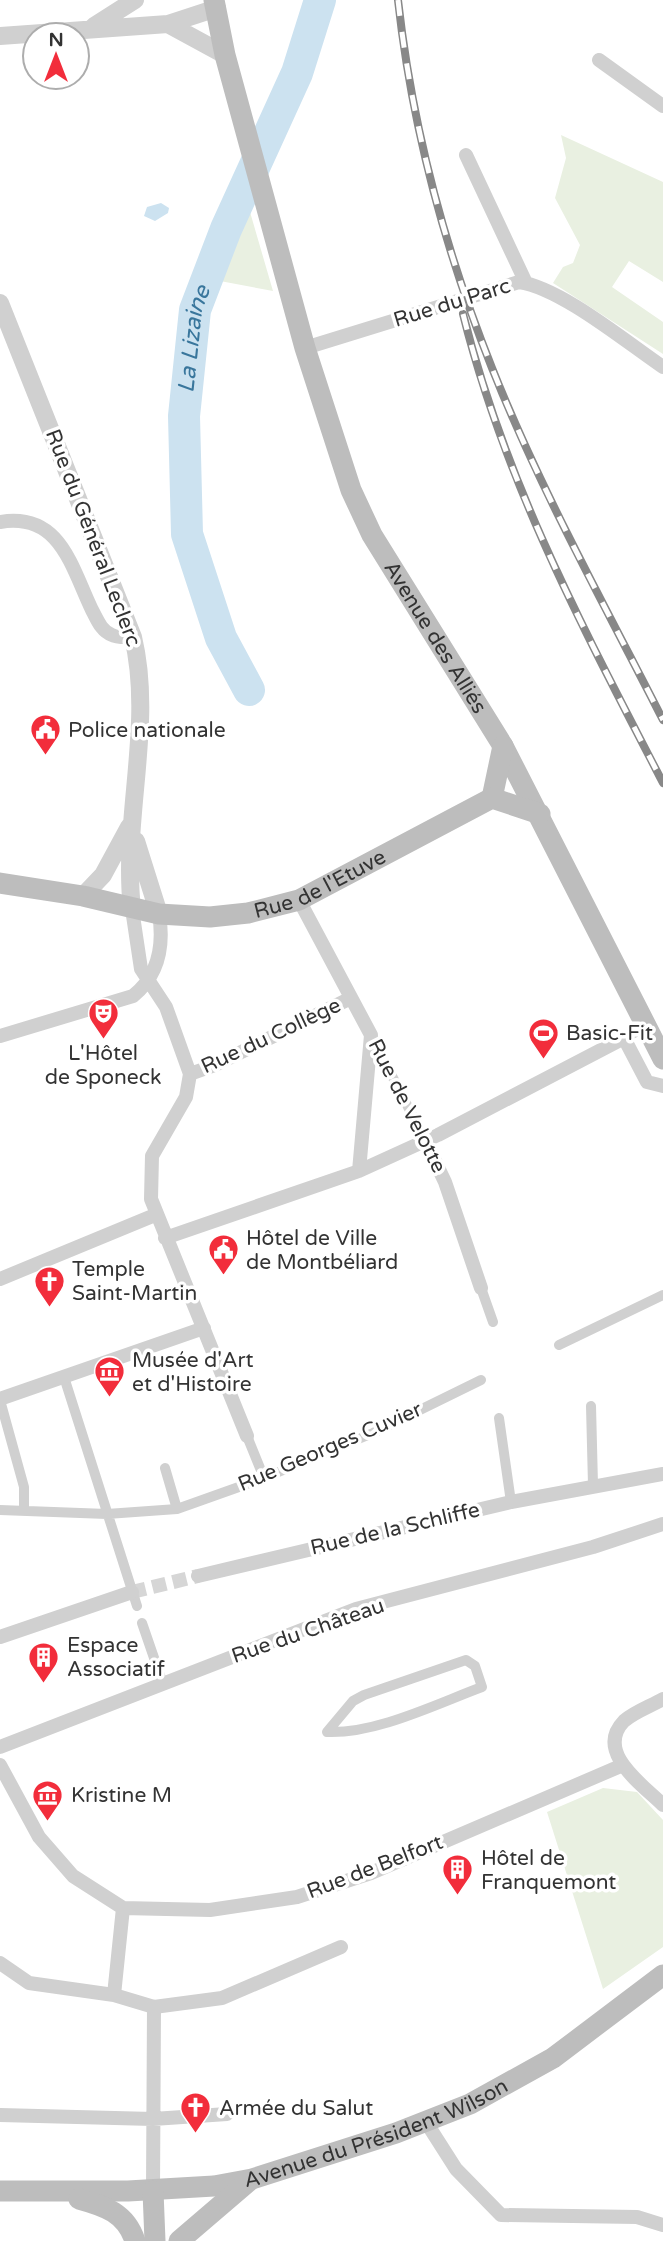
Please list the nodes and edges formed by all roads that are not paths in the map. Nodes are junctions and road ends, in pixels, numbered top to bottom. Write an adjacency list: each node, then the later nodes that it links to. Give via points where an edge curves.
1 (135, 0): 4 (street)
2 (213, 2): 3 (street); 7 (main road, Avenue des Alliés)
3 (168, 24): 4 (street); 7 (street)
4 (91, 28)
5 (21, 34): 6 (street)
6 (0, 36)
7 (225, 55): 13 (main road, Avenue des Alliés)
8 (599, 60): 9 (street)
9 (663, 106)
10 (466, 155): 11 (street)
11 (526, 283): 13 (street, Rue du Parc, via 496,287); 14 (street, Rue du Parc, via 562,299)
12 (0, 303): 16 (street, Rue du Général Leclerc)
13 (306, 348): 17 (main road, Avenue des Alliés, via 351,490 372,535)
14 (663, 367)
15 (0, 522): 16 (street, via 22,520 51,533 64,550 100,626 112,636)
16 (133, 637): 20 (street, Rue du Général Leclerc, via 139,663 139,707)
17 (503, 746): 18 (main road); 19 (main road, Avenue des Alliés)
18 (492, 798): 19 (main road); 23 (main road, Rue de l'Etuve)
19 (540, 814): 28 (main road, Avenue des Alliés)
20 (131, 824): 22 (street, Rue du Général Leclerc, via 103,875); 24 (street, Rue du Général Leclerc); 25 (street, Rue du Général Leclerc)
21 (0, 883): 22 (main road, Rue de l'Etuve)
22 (83, 896): 24 (main road, Rue de l'Etuve)
23 (299, 900): 25 (main road, Rue de l'Etuve, via 210,917); 27 (street, Rue de Velotte)
24 (132, 909): 25 (main road, Rue de l'Etuve); 26 (street, Rue du Général Leclerc, via 137,957)
25 (159, 914): 26 (street, Rue du Général Leclerc, via 161,949)
26 (149, 982): 30 (street, via 133,996); 33 (street, Rue du Général Leclerc, via 166,1007)
27 (351, 998): 29 (street, Rue de Velotte); 33 (street, Rue du Collège)
28 (646, 1027): 31 (street); 32 (main road, Avenue des Alliés)
29 (371, 1035): 35 (street, Rue de Velotte); 36 (street)
30 (0, 1036)
31 (624, 1038): 34 (street, via 647,1082); 35 (street)
32 (663, 1059)
33 (190, 1074): 37 (street, via 186,1097 152,1156 149,1184)
34 (663, 1086)
35 (425, 1140): 36 (street); 40 (street, Rue de Velotte, via 445,1182)
36 (359, 1171): 38 (street)
37 (155, 1215): 38 (street); 39 (street)
38 (165, 1238): 43 (street)
39 (0, 1279)
40 (481, 1288): 42 (street, Rue de Velotte)
41 (663, 1295): 44 (street)
42 (493, 1322)
43 (204, 1328): 45 (street); 50 (street)
44 (559, 1345)
45 (64, 1377): 47 (street); 59 (street)
46 (481, 1380): 53 (street, Rue Georges Cuvier, via 373,1433)
47 (0, 1399): 58 (street, via 24,1487)
48 (591, 1406): 54 (street)
49 (499, 1418): 55 (street)
50 (247, 1436): 53 (street)
51 (165, 1468): 56 (street)
52 (663, 1474): 54 (street, Rue de la Schliffe)
53 (264, 1478): 56 (street, Rue Georges Cuvier)
54 (593, 1485): 55 (street, Rue de la Schliffe)
55 (511, 1502): 61 (street, Rue de la Schliffe)
56 (177, 1508): 59 (street, Rue Georges Cuvier)
57 (0, 1510): 58 (street, Rue Georges Cuvier)
58 (24, 1510): 59 (street, Rue Georges Cuvier)
59 (107, 1514): 62 (street)
60 (663, 1524): 65 (street, Rue du Château, via 356,1609)
61 (198, 1576)
62 (134, 1599): 64 (street)
63 (142, 1623): 65 (street)
64 (0, 1637)
65 (163, 1684): 68 (street, Rue du Château)
66 (663, 1699): 70 (street, via 625,1720 617,1732 615,1752)
67 (327, 1732): 67 (street, via 368,1728 482,1687 475,1666 460,1661 364,1695 353,1701)
68 (0, 1747)
69 (0, 1765): 72 (street, via 53,1855 73,1876)
70 (623, 1765): 71 (street); 72 (street, Rue de Belfort, via 376,1871 297,1897 210,1910)
71 (663, 1805)
72 (123, 1908): 76 (street)
73 (341, 1948): 77 (street, via 222,1998)
74 (0, 1963): 76 (street, via 29,1983)
75 (663, 1975): 81 (main road, Avenue du Président Wilson, via 553,2058 470,2104)
76 (114, 1995): 77 (street)
77 (154, 2007): 80 (street)
78 (227, 2114): 80 (street)
79 (0, 2115): 80 (street)
80 (153, 2119): 84 (street)
81 (426, 2122): 82 (main road, Avenue du Président Wilson); 86 (street, via 456,2169 501,2215 637,2217)
82 (252, 2179): 84 (main road, Avenue du Président Wilson); 89 (main road)
83 (0, 2191): 85 (main road, Avenue du Président Wilson)
84 (153, 2191): 85 (main road, Avenue du Président Wilson); 88 (main road)
85 (54, 2192): 87 (main road, Avenue du Président Wilson, via 109,2206)
86 (663, 2225)
87 (135, 2241)
88 (155, 2241)
89 (179, 2241)

